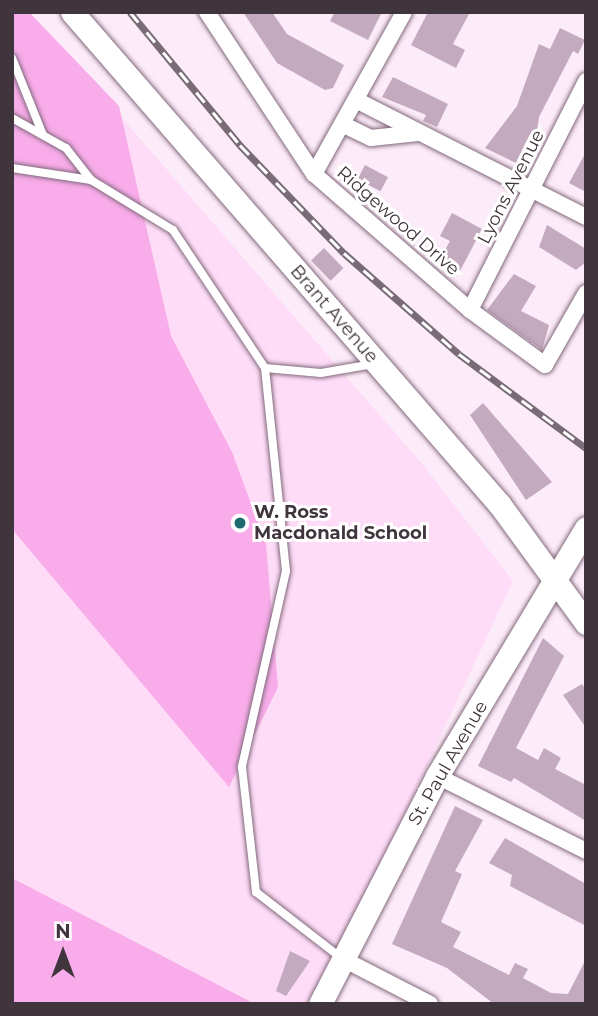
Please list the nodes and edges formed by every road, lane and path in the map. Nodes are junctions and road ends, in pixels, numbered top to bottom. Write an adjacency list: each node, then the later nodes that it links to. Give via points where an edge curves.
1 (72, 12): 18 (main road, Brant Avenue)
2 (207, 12): 12 (street, Ridgewood Drive)
3 (404, 12): 6 (street)
4 (12, 58): 10 (lane)
5 (586, 81): 14 (street, Lyons Avenue)
6 (359, 101): 8 (street); 9 (street)
7 (12, 118): 10 (lane)
8 (344, 125): 9 (street, via 371,138); 12 (street)
9 (418, 133): 14 (street)
10 (43, 135): 13 (lane, via 66,148)
11 (12, 168): 13 (lane)
12 (314, 174): 17 (street, Ridgewood Drive)
13 (91, 180): 19 (lane, via 173,230)
14 (532, 188): 15 (street); 17 (street, Lyons Avenue)
15 (586, 217)
16 (586, 293): 17 (street, Ridgewood Drive, via 545,365)
17 (470, 310)
18 (377, 363): 19 (lane, via 321,373); 21 (main road, Brant Avenue)
19 (265, 368): 25 (lane, via 286,571 242,767 256,892)
20 (586, 528): 21 (main road, St. Paul Avenue)
21 (555, 578): 22 (main road, Brant Avenue); 23 (main road, St. Paul Avenue)
22 (586, 623)
23 (437, 776): 24 (street); 25 (main road, St. Paul Avenue)
24 (586, 851)
25 (343, 959): 26 (main road, St. Paul Avenue); 27 (street)
26 (320, 1004)
27 (430, 1004)

